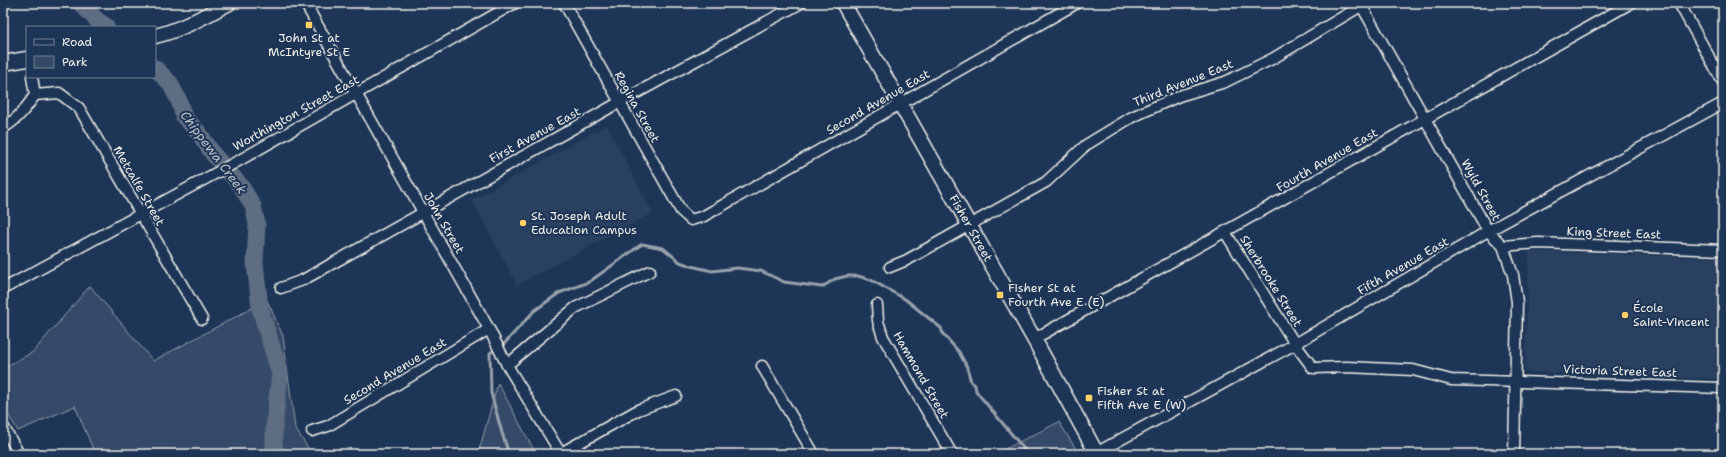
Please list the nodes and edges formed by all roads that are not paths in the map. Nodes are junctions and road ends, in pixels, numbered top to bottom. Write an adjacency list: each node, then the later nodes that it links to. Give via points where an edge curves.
1 (229, 3): 11 (main road, via 169,33)
2 (305, 3): 16 (street, John Street)
3 (515, 3): 16 (street, Worthington Street East)
4 (564, 3): 18 (street, Regina Street)
5 (801, 3): 18 (street, First Avenue East)
6 (843, 3): 20 (main road, Fisher Street)
7 (1077, 3): 20 (street, Second Avenue East)
8 (1632, 3): 21 (street, Fourth Avenue East)
9 (1679, 3): 15 (street)
10 (1363, 4): 21 (street, Wyld Street); 26 (street, Third Avenue East, via 1272,59 1225,82 1179,96 1132,117 1086,145 1046,182)
11 (156, 36)
12 (26, 59): 13 (main road)
13 (3, 63)
14 (32, 78): 17 (street)
15 (1723, 82)
16 (356, 94): 23 (street, John Street); 24 (street, Worthington Street East)
17 (35, 95): 22 (street, via 13,123); 24 (street, Metcalfe Street, via 58,93 78,108)
18 (620, 102): 23 (street, First Avenue East); 25 (street, Regina Street, via 681,211)
19 (1723, 103): 27 (street, Fifth Avenue East)
20 (901, 104): 25 (street, Second Avenue East, via 704,216); 26 (main road, Fisher Street)
21 (1426, 118): 27 (street, Wyld Street); 28 (street, Fourth Avenue East)
22 (3, 128)
23 (423, 212): 33 (street, First Avenue East, via 303,280); 37 (street, John Street)
24 (141, 214): 34 (street, Worthington Street East); 36 (street, Metcalfe Street)
25 (691, 220)
26 (969, 224): 31 (street, Third Avenue East); 38 (main road, Fisher Street)
27 (1488, 231): 29 (street, Wyld Street); 39 (street, Fifth Avenue East)
28 (1225, 232): 38 (street, Fourth Avenue East); 39 (street, Sherbrooke Street)
29 (1503, 246): 30 (street, King Street East, via 1538,243); 43 (street, Wyld Street, via 1513,275 1517,302)
30 (1723, 250)
31 (890, 267)
32 (650, 271): 40 (street, via 575,308)
33 (281, 288)
34 (3, 289)
35 (878, 305): 51 (street, Hammond Street, via 878,321 883,337)
36 (202, 319)
37 (490, 331): 40 (street, John Street); 47 (street, Second Avenue East, via 328,426)
38 (1034, 339): 52 (main road, Fisher Street)
39 (1295, 344): 42 (street, Sherbrooke Street, via 1312,368 1413,370); 52 (street, Fifth Avenue East)
40 (507, 365): 49 (street, John Street)
41 (762, 366): 50 (street)
42 (1451, 380): 43 (street, Victoria Street East)
43 (1516, 381): 44 (street, Victoria Street East); 53 (street, Wyld Street)
44 (1723, 388)
45 (676, 396): 49 (street, via 638,410)
46 (3, 426): 48 (street)
47 (312, 431)
48 (18, 454)
49 (561, 454)
50 (814, 454)
51 (952, 454)
52 (1096, 454)
53 (1514, 454)

